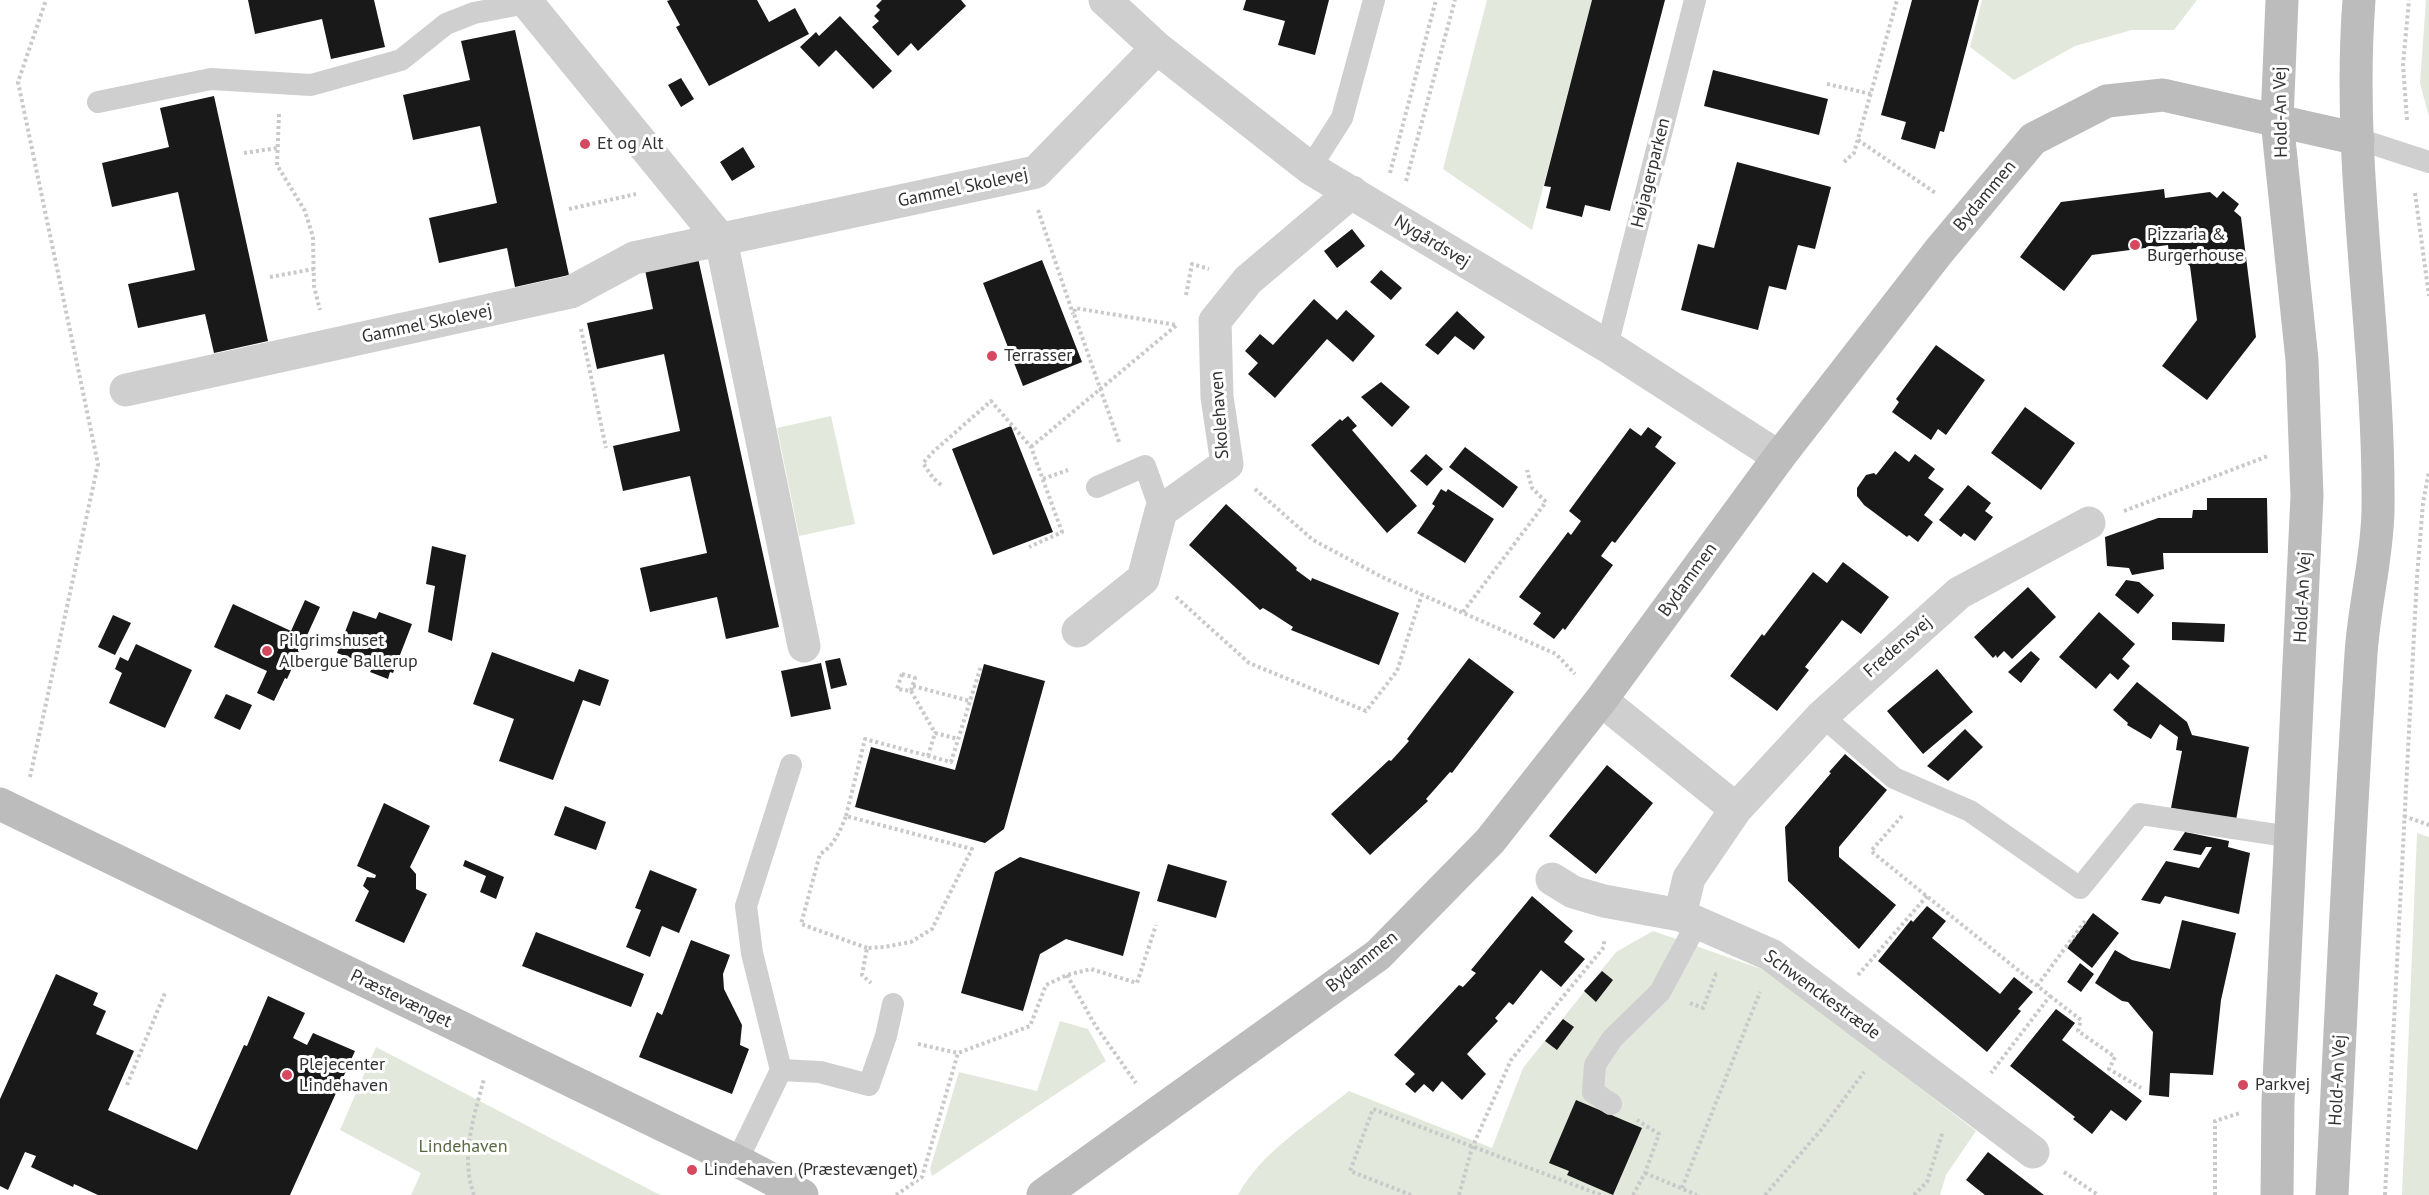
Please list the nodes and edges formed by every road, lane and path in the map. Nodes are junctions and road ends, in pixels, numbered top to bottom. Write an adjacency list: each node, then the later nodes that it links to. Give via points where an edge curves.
1 (46, 0): 70 (path, via 18,82 98,464)
2 (1374, 0): 23 (lane, via 1342,118)
3 (1436, 0): 26 (path, via 1389,177)
4 (1455, 0): 26 (path)
5 (1695, 0): 39 (lane, Højagerparken)
6 (1897, 0): 14 (path)
7 (2282, 0): 16 (street, Hold-An Vej)
8 (2359, 0): 18 (street, Hold-An Vej, via 2354,57)
9 (526, 1): 12 (lane, via 446,24 400,60 311,85); 25 (street)
10 (1121, 7): 11 (street, Nygårdsvej)
11 (1157, 48): 23 (street, Nygårdsvej); 24 (street, Gammel Skolevej, via 1036,172)
12 (282, 83): 15 (lane, via 211,79); 19 (path)
13 (1827, 84): 14 (path)
14 (1871, 94): 17 (path)
15 (98, 102)
16 (2277, 120): 18 (street, Bydammen); 28 (street, Bydammen, via 2163,95 2107,101 2033,139); 42 (street, Hold-An Vej, via 2302,360)
17 (1858, 140): 21 (path, via 1854,153); 28 (path)
18 (2358, 140): 22 (lane); 124 (street, Hold-An Vej, via 2378,428 2378,516 2361,651)
19 (277, 148): 20 (path); 31 (path, via 277,165 305,211 313,237)
20 (244, 153)
21 (1844, 162)
22 (2429, 162)
23 (1310, 168): 26 (street, Nygårdsvej)
24 (1026, 175): 29 (street, Gammel Skolevej); 35 (path)
25 (677, 185): 27 (path); 29 (street)
26 (1374, 206): 39 (street, Nygårdsvej); 46 (street, Skolehaven, via 1248,280 1215,321 1217,397)
27 (569, 209)
28 (1969, 216): 45 (street, Bydammen)
29 (721, 240): 33 (street, Gammel Skolevej, via 634,258); 59 (street)
30 (1192, 264): 34 (path, via 1185,292)
31 (314, 269): 32 (path); 38 (path)
32 (270, 277)
33 (574, 291): 38 (street, Gammel Skolevej); 44 (path)
34 (1188, 302)
35 (1074, 314): 37 (path, via 1075,308); 40 (path)
36 (1183, 319): 37 (path)
37 (1176, 325): 40 (path)
38 (327, 346): 41 (street, Gammel Skolevej)
39 (1607, 346): 45 (street, Nygårdsvej)
40 (1100, 389): 43 (path); 49 (path)
41 (126, 390)
42 (2305, 442): 53 (path); 75 (street, Hold-An Vej, via 2307,496)
43 (1031, 447): 50 (path, via 991,401 923,463); 54 (path, via 1062,532)
44 (606, 448)
45 (1779, 456): 62 (street, Bydammen)
46 (1227, 464): 52 (street, Skolehaven); 56 (path, via 1313,540)
47 (1527, 470): 57 (path, via 1533,488 1546,502)
48 (2429, 471): 73 (path, via 2422,503)
49 (1130, 472): 51 (lane); 52 (lane, via 1145,466)
50 (941, 485)
51 (1097, 486)
52 (1161, 511): 55 (street)
53 (2089, 523): 64 (street, Fredensvej, via 1959,593)
54 (1029, 547)
55 (1146, 569): 56 (path, via 1249,663 1366,711 1397,671); 58 (street, via 1143,579)
56 (1422, 594): 57 (path)
57 (1463, 612): 62 (path, via 1556,654)
58 (1078, 631)
59 (804, 646)
60 (981, 666): 63 (path)
61 (912, 688): 61 (path, via 915,678 902,674 897,689); 63 (path); 65 (path)
62 (1601, 700): 71 (street); 103 (street, Bydammen, via 1490,842 1378,955)
63 (970, 701): 66 (path)
64 (1822, 716): 69 (lane, via 1894,777); 71 (street, Fredensvej)
65 (934, 733): 66 (path); 67 (path)
66 (958, 739): 67 (path, via 951,762)
67 (928, 756): 72 (path, via 865,739)
68 (790, 765): 97 (lane, via 746,906 752,953)
69 (1924, 790): 75 (lane, via 1970,811 2080,888 2139,814); 77 (path, via 1871,851)
70 (11, 809): 95 (street, Præstevænget)
71 (1736, 809): 80 (street, Fredensvej, via 1689,878)
72 (846, 816): 82 (path, via 828,850 820,854 801,924); 82 (path, via 972,849 932,929 911,942)
73 (2404, 816): 74 (path); 125 (path)
74 (2429, 825)
75 (2291, 837): 123 (street, Hold-An Vej)
76 (1552, 879): 78 (street, Schwenckestræde, via 1573,892)
77 (1927, 896): 85 (path); 92 (path)
78 (1604, 902): 80 (street, Schwenckestræde); 106 (path, via 1604,947 1511,1060)
79 (2088, 916): 85 (path)
80 (1689, 919): 87 (lane); 92 (street, Schwenckestræde, via 1771,955)
81 (1156, 925): 83 (path, via 1137,983 1091,969)
82 (867, 948): 93 (path, via 862,975)
83 (1067, 975): 96 (path, via 1046,985 1030,1026); 103 (path, via 1095,1025)
84 (1725, 977): 87 (path, via 1716,974 1703,1008)
85 (2037, 986): 90 (path)
86 (1752, 988): 88 (path)
87 (1660, 992): 102 (lane, via 1612,1039 1595,1065 1593,1092)
88 (1761, 992): 91 (path); 110 (path)
89 (165, 993): 99 (path)
90 (2050, 996): 100 (path, via 2081,1020 2078,1031 2115,1057 2109,1069); 101 (path)
91 (1770, 999)
92 (1834, 1002): 101 (street, Schwenckestræde)
93 (893, 1004): 94 (lane)
94 (886, 1036): 96 (path); 97 (lane, via 869,1085 820,1072)
95 (494, 1044): 108 (street, Præstevænget); 112 (path, via 469,1131 468,1181)
96 (958, 1053): 114 (path, via 922,1177)
97 (781, 1070): 108 (lane)
98 (1873, 1077): 120 (path, via 1865,1071)
99 (127, 1085)
100 (2141, 1088)
101 (1968, 1103): 107 (street, Schwenckestræde)
102 (1611, 1104): 109 (path, via 1659,1134)
103 (1156, 1113): 111 (street, Bydammen)
104 (2215, 1121): 122 (path)
105 (1938, 1127): 121 (path, via 1944,1130 1927,1182)
106 (1472, 1148): 115 (path, via 1373,1109 1350,1171); 116 (path); 117 (path)
107 (2033, 1152)
108 (737, 1161): 113 (street, Præstevænget)
109 (1645, 1173): 110 (path); 118 (path)
110 (1682, 1188): 119 (path)
111 (1056, 1191)
112 (474, 1195)
113 (802, 1195)
114 (896, 1195)
115 (1411, 1195)
116 (1459, 1195)
117 (1601, 1195)
118 (1633, 1195)
119 (1697, 1195)
120 (1766, 1195)
121 (1914, 1195)
122 (2214, 1195)
123 (2277, 1195)
124 (2332, 1195)
125 (2385, 1195)

